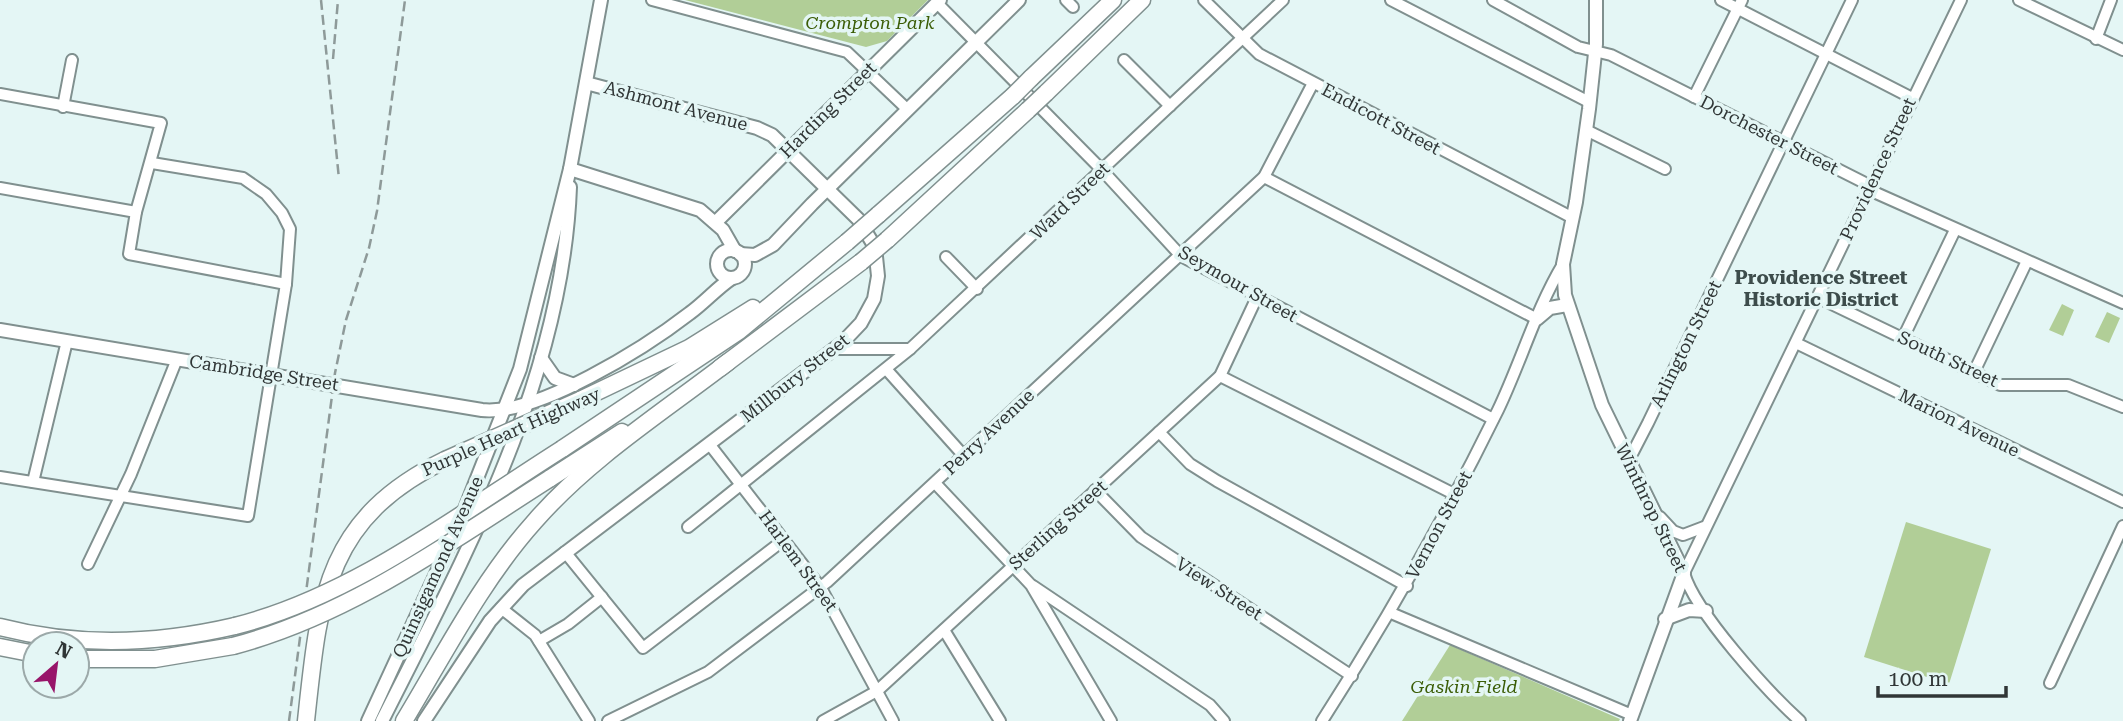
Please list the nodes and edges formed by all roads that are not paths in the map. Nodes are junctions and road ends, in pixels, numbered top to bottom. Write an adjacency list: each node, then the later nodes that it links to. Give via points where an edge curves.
1 (601, 0): 27 (main road, Quinsigamond Avenue)
2 (652, 0): 26 (street, via 847,52)
3 (1019, 0): 20 (main road)
4 (1113, 0): 51 (highway, bridge, via 1013,96)
5 (1142, 0): 76 (highway, bridge, via 887,240)
6 (1204, 0): 19 (street, Endicott Street)
7 (1283, 0): 19 (street, Ward Street)
8 (1391, 0): 32 (street)
9 (1493, 0): 21 (street, Dorchester Street, via 1578,47)
10 (1596, 0): 21 (main road)
11 (1721, 0): 17 (street)
12 (1852, 0): 23 (street, Arlington Street)
13 (1961, 0): 31 (street, Providence Street)
14 (2019, 0): 18 (street)
15 (2111, 0): 18 (street)
16 (939, 1): 20 (street, Seymour Street); 26 (main road, Harding Street)
17 (1740, 4): 23 (street); 30 (street)
18 (2095, 38): 22 (street)
19 (1241, 39): 28 (street, Endicott Street); 33 (street, Ward Street)
20 (976, 42): 35 (main road); 42 (street, Seymour Street)
21 (1595, 51): 30 (street, Dorchester Street); 32 (main road)
22 (2123, 51)
23 (1826, 54): 31 (street); 37 (street, Arlington Street)
24 (72, 60): 34 (street)
25 (1124, 60): 33 (street)
26 (868, 70): 35 (street); 38 (main road, Harding Street)
27 (586, 83): 38 (main road, Ashmont Avenue, via 757,128); 40 (main road, Quinsigamond Avenue)
28 (1313, 83): 43 (street, Perry Avenue); 48 (street, Endicott Street)
29 (0, 94): 34 (street)
30 (1694, 97): 37 (street, Dorchester Street)
31 (1912, 98): 44 (street, Providence Street)
32 (1589, 102): 36 (main road)
33 (1170, 106): 42 (street, Ward Street)
34 (63, 107): 39 (street, via 161,123)
35 (908, 110): 46 (main road)
36 (1586, 130): 41 (street); 48 (main road)
37 (1783, 142): 44 (street, Dorchester Street); 89 (street, Arlington Street, via 1648,423)
38 (788, 149): 46 (main road, Ashmont Avenue); 49 (main road, Harding Street)
39 (152, 163): 47 (street); 60 (street, via 243,178 266,194 290,229)
40 (570, 169): 49 (main road, via 688,205); 74 (main road, Quinsigamond Avenue, via 565,244); 84 (main road, Quinsigamond Avenue, via 529,339)
41 (1665, 169)
42 (1102, 170): 54 (street, Seymour Street); 61 (street, Ward Street)
43 (1264, 177): 54 (street, Perry Avenue); 67 (street)
44 (1869, 187): 50 (street, Dorchester Street); 63 (street, Providence Street)
45 (0, 188): 47 (street)
46 (828, 189): 52 (main road, via 766,252); 72 (main road, Millbury Street, via 866,229 878,268 871,307 856,330)
47 (136, 212): 60 (street, via 130,254)
48 (1573, 218): 57 (main road)
49 (716, 222): 52 (main road); 53 (main road)
50 (1955, 230): 56 (street, Dorchester Street); 69 (street)
51 (846, 242): 81 (highway, Purple Heart Highway, via 724,328 659,364); 115 (highway, bridge, via 739,331 562,449 333,591 263,619 204,633 122,641)
52 (738, 252): 53 (main road); 59 (main road, via 744,269)
53 (720, 256): 58 (main road)
54 (1181, 256): 62 (street, Seymour Street); 88 (street, Perry Avenue)
55 (946, 257): 61 (street)
56 (2027, 261): 65 (street, Dorchester Street); 78 (street)
57 (1563, 264): 66 (main road, Winthrop Street); 67 (street, Vernon Street)
58 (719, 270): 59 (main road); 64 (main road)
59 (732, 278): 64 (main road, Cambridge Street)
60 (286, 284): 79 (street)
61 (977, 289): 73 (street, Ward Street)
62 (1257, 297): 80 (street, Sterling Street); 85 (street, Seymour Street)
63 (1819, 298): 69 (street, South Street); 71 (street, Providence Street)
64 (705, 300): 81 (main road, Cambridge Street)
65 (2123, 303)
66 (1567, 305): 67 (main road, via 1550,308); 89 (main road, Winthrop Street)
67 (1537, 319): 85 (street, Vernon Street)
68 (0, 330): 70 (main road, Cambridge Street)
69 (1903, 338): 78 (street, South Street)
70 (67, 341): 75 (main road, Cambridge Street); 91 (street)
71 (1796, 343): 97 (street, Marion Avenue); 101 (street, Providence Street)
72 (835, 349): 73 (street); 87 (main road, Millbury Street)
73 (910, 349): 77 (street, Ward Street)
74 (541, 358): 81 (main road, via 555,379); 82 (main road, Quinsigamond Avenue)
75 (177, 359): 79 (main road, Cambridge Street); 95 (street)
76 (728, 362): 120 (highway, bridge, via 365,595 306,624 233,646 155,659); 128 (highway, via 560,495 535,520 484,588)
77 (886, 369): 88 (street); 93 (street, Ward Street)
78 (1974, 372): 83 (street, South Street, via 2000,385 2068,385)
79 (272, 373): 84 (main road, Cambridge Street); 95 (street, via 248,516)
80 (1220, 376): 86 (street, Sterling Street); 96 (street)
81 (577, 393): 82 (main road, Cambridge Street); 125 (highway, Purple Heart Highway, bridge, via 445,460 379,503 344,547 322,606)
82 (527, 405): 84 (main road, Cambridge Street); 127 (main road, Quinsigamond Avenue, via 482,518)
83 (2123, 407)
84 (505, 411): 126 (main road, Quinsigamond Avenue, via 454,536)
85 (1493, 419): 96 (street, Vernon Street)
86 (1158, 432): 94 (street, Sterling Street); 108 (street, via 1190,464)
87 (710, 445): 93 (street, Harlem Street); 103 (main road, Millbury Street)
88 (964, 456): 92 (street, Perry Avenue)
89 (1626, 459): 98 (main road, Winthrop Street)
90 (0, 477): 91 (street)
91 (33, 482): 95 (street)
92 (935, 482): 105 (street); 109 (street, Perry Avenue)
93 (741, 484): 100 (street, Ward Street); 102 (street, Harlem Street)
94 (1095, 490): 105 (street, Sterling Street); 121 (street, View Street, via 1141,537)
95 (121, 494): 104 (street)
96 (1455, 495): 108 (street, Vernon Street)
97 (2123, 502)
98 (1657, 515): 101 (street, via 1681,535); 106 (main road, Winthrop Street)
99 (2123, 526): 122 (street)
100 (688, 527)
101 (1704, 527): 106 (street, Providence Street)
102 (785, 539): 109 (street, Harlem Street); 110 (street, via 643,648)
103 (565, 552): 110 (street); 111 (main road, Millbury Street)
104 (88, 564)
105 (1014, 564): 107 (street); 116 (street, Sterling Street)
106 (1684, 573): 112 (street, Winthrop Street); 114 (main road, Providence Street)
107 (1031, 585): 135 (street); 136 (street, via 1210,705)
108 (1407, 586): 113 (street, Vernon Street)
109 (821, 587): 123 (street, Harlem Street); 131 (street, Perry Avenue, via 708,672)
110 (602, 597): 117 (street)
111 (501, 608): 117 (street); 129 (main road, Millbury Street)
112 (1706, 611): 114 (main road, via 1689,610); 138 (street, Winthrop Street)
113 (1391, 613): 121 (street, Vernon Street); 124 (street)
114 (1665, 619): 124 (main road, Providence Street)
115 (0, 627)
116 (944, 630): 123 (street, Sterling Street); 134 (street)
117 (539, 641): 130 (street)
118 (0, 647): 119 (highway)
119 (21, 651)
120 (91, 659)
121 (1352, 676): 137 (street, Vernon Street)
122 (2050, 683)
123 (877, 691): 132 (street, Sterling Street); 133 (street, Harlem Street)
124 (1631, 718)
125 (306, 721)
126 (368, 721)
127 (382, 721)
128 (404, 721)
129 (424, 721)
130 (589, 721)
131 (608, 721)
132 (822, 721)
133 (893, 721)
134 (1000, 721)
135 (1111, 721)
136 (1224, 721)
137 (1322, 721)
138 (1800, 721)

